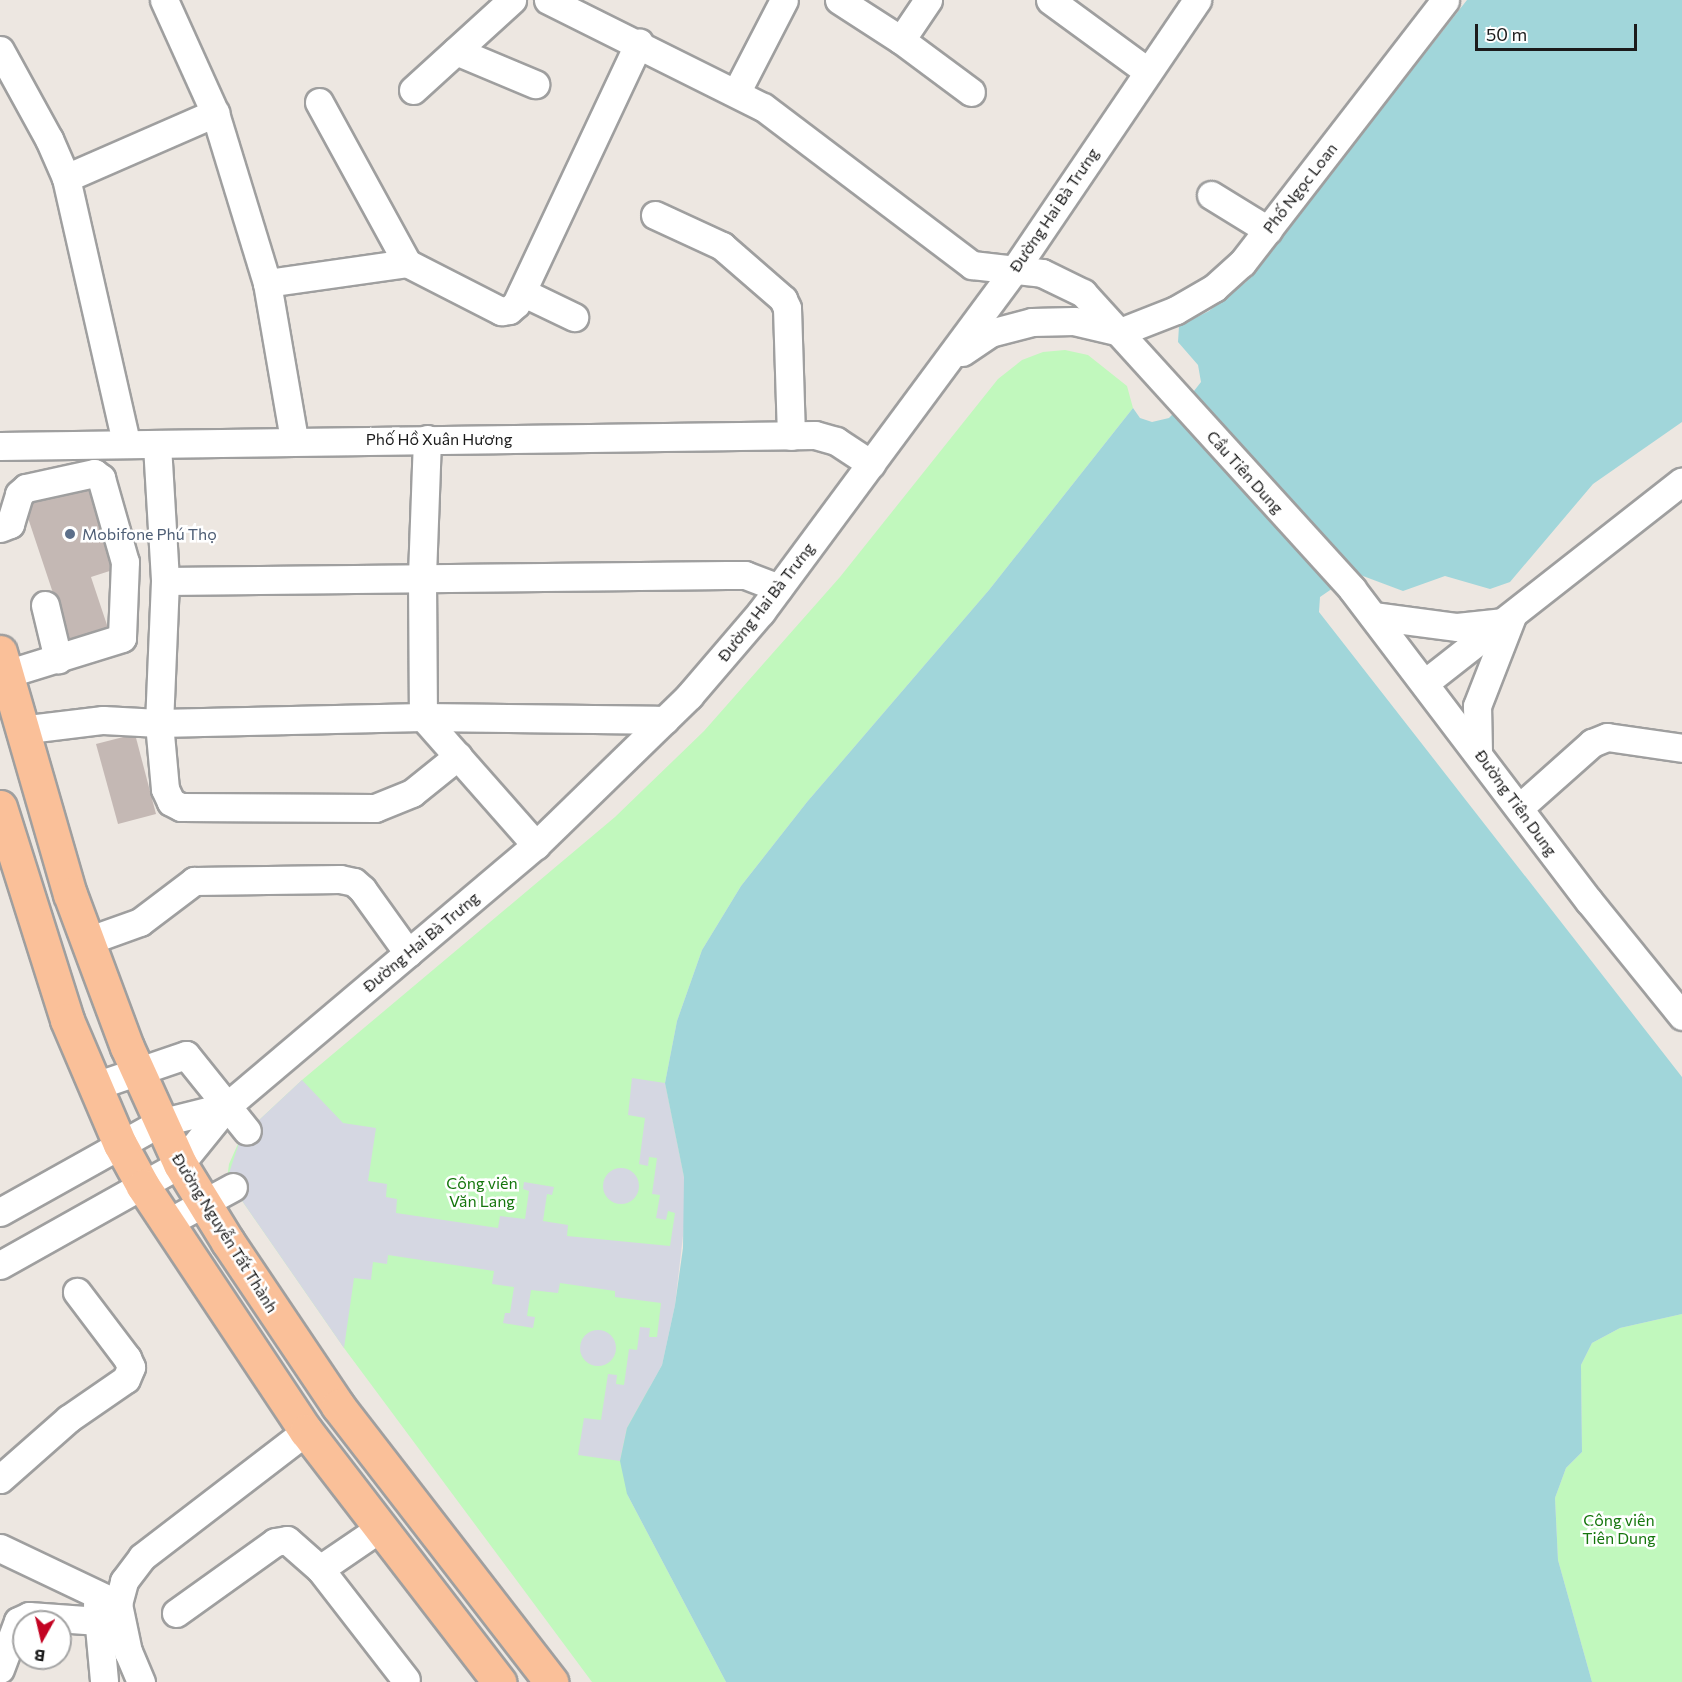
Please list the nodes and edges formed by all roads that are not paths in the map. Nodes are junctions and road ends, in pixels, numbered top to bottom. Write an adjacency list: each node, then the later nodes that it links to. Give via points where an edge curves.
1 (164, 0): 20 (street)
2 (512, 0): 13 (street)
3 (548, 0): 11 (street)
4 (784, 0): 17 (street)
5 (839, 0): 10 (street)
6 (928, 0): 10 (street)
7 (1050, 0): 14 (street)
8 (1197, 0): 14 (street, Đường Hai Bà Trưng)
9 (1445, 0): 24 (street, Phố Ngọc Loan)
10 (901, 40): 18 (street)
11 (639, 43): 17 (street); 28 (street)
12 (0, 50): 21 (street, via 49,138)
13 (456, 51): 15 (street); 16 (street)
14 (1147, 71): 26 (street, Đường Hai Bà Trưng)
15 (534, 84)
16 (413, 90)
17 (737, 91): 26 (street, via 972,265)
18 (971, 92)
19 (319, 102): 25 (street)
20 (215, 113): 21 (street); 27 (street)
21 (66, 178): 35 (street)
22 (1211, 195): 24 (street)
23 (655, 215): 32 (street, via 722,246 783,299 787,308)
24 (1268, 230): 30 (street, Phố Ngọc Loan, via 1242,263 1214,288 1176,310)
25 (407, 262): 27 (street); 28 (street, via 501,311 516,304)
26 (1016, 269): 30 (street, via 1059,279 1083,293); 31 (street, Đường Hai Bà Trưng)
27 (267, 283): 33 (street)
28 (522, 292): 29 (street)
29 (573, 317)
30 (1120, 332): 31 (street, via 1054,320 1001,329 976,341); 44 (street, Cầu Tiên Dung)
31 (934, 379): 38 (street, Đường Hai Bà Trưng)
32 (791, 436): 34 (street, Phố Hồ Xuân Hương); 38 (street, Phố Hồ Xuân Hương, via 836,441)
33 (294, 439): 34 (street, Phố Hồ Xuân Hương); 36 (street, Phố Hồ Xuân Hương)
34 (426, 439): 41 (street)
35 (126, 442): 36 (street, Phố Hồ Xuân Hương); 37 (street, Phố Hồ Xuân Hương)
36 (157, 445): 42 (street)
37 (0, 446)
38 (871, 464): 43 (street, Đường Hai Bà Trưng)
39 (1682, 481): 47 (street)
40 (0, 528): 48 (street, via 10,524 19,494 26,488 94,473 102,478 125,561 122,638)
41 (422, 578): 42 (street); 43 (street, via 736,575); 51 (street)
42 (165, 581): 53 (street)
43 (779, 588): 52 (street, Đường Hai Bà Trưng, via 729,651)
44 (1352, 589): 46 (street, Đường Tiên Dung)
45 (45, 605): 48 (street)
46 (1373, 616): 47 (street, via 1457,627); 50 (street, Đường Tiên Dung)
47 (1508, 618): 50 (street); 56 (street, via 1477,706)
48 (58, 659): 49 (street)
49 (3, 663): 54 (main road, Đường Nguyễn Tất Thành)
50 (1426, 682): 56 (street, Đường Tiên Dung)
51 (423, 717): 52 (street); 53 (street); 57 (street)
52 (665, 720): 60 (street, Đường Hai Bà Trưng)
53 (159, 723): 54 (street, via 103,720); 57 (street, via 165,789 171,802 181,807 375,808 412,793)
54 (20, 730): 61 (main road, Đường Nguyễn Tất Thành)
55 (1682, 748): 59 (street, via 1607,737 1592,743)
56 (1478, 752): 59 (street, Đường Tiên Dung)
57 (458, 756): 60 (street)
58 (0, 807): 65 (main road, via 30,911)
59 (1519, 808): 63 (street, Đường Tiên Dung)
60 (536, 845): 62 (street, Đường Hai Bà Trưng)
61 (87, 941): 62 (street, via 140,922 194,881 340,879 354,882 362,889); 64 (main road, Đường Nguyễn Tất Thành)
62 (408, 953): 66 (street, Đường Hai Bà Trưng)
63 (1682, 1016)
64 (137, 1072): 65 (street); 66 (street, via 186,1055); 67 (main road, Đường Nguyễn Tất Thành)
65 (94, 1086): 69 (main road)
66 (227, 1106): 67 (street, Đường Hai Bà Trưng); 68 (street); 70 (street, Đường Hai Bà Trưng)
67 (159, 1123): 69 (street, Đường Hai Bà Trưng); 70 (main road, Đường Nguyễn Tất Thành)
68 (247, 1131)
69 (120, 1144): 71 (main road); 74 (street, Đường Hai Bà Trưng)
70 (180, 1164): 71 (street, Đường Hai Bà Trưng); 73 (main road, Đường Nguyễn Tất Thành)
71 (143, 1186): 75 (main road); 76 (street, Đường Hai Bà Trưng)
72 (233, 1187): 73 (street)
73 (203, 1203): 75 (street); 90 (main road, Đường Nguyễn Tất Thành, via 338,1406)
74 (0, 1212)
75 (167, 1223): 78 (main road)
76 (0, 1265)
77 (77, 1292): 79 (street, via 128,1358 126,1379 68,1419)
78 (306, 1431): 80 (main road); 83 (street, via 142,1557)
79 (0, 1479)
80 (380, 1528): 82 (street); 89 (main road)
81 (0, 1548): 83 (street)
82 (320, 1569): 84 (street, via 297,1546 287,1540 275,1542); 86 (street)
83 (104, 1606): 85 (street, via 29,1616 18,1621); 87 (street); 88 (street)
84 (176, 1613)
85 (0, 1669)
86 (406, 1680)
87 (104, 1681)
88 (141, 1682)
89 (499, 1682)
90 (551, 1682)

